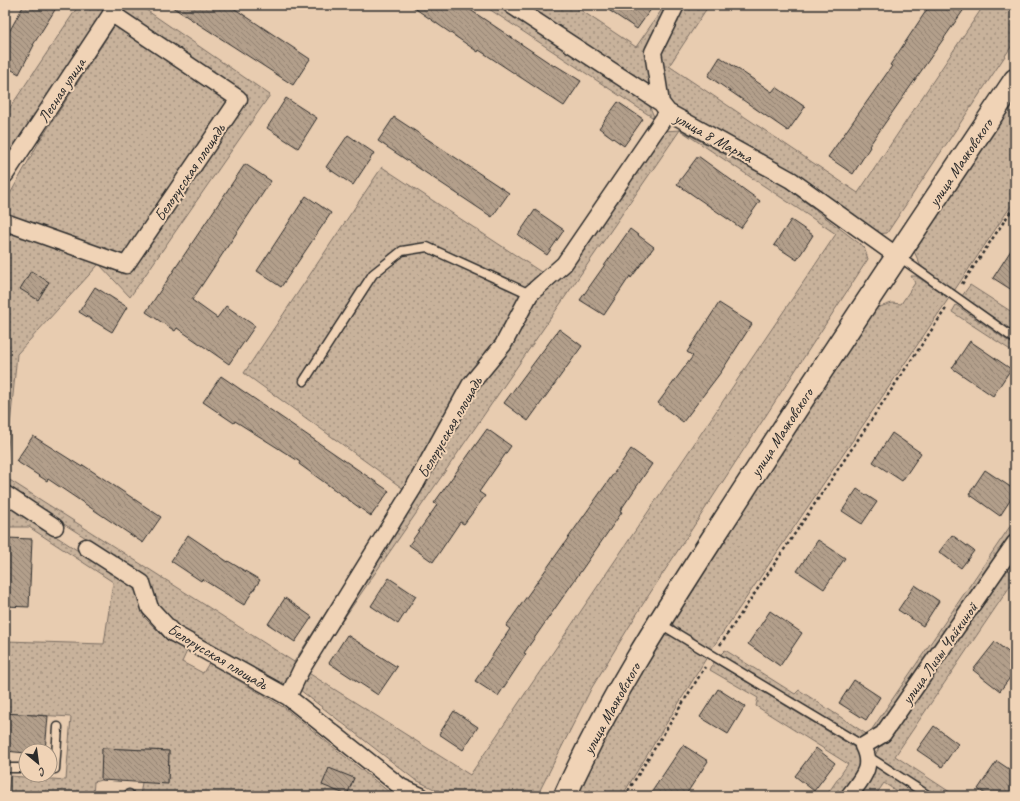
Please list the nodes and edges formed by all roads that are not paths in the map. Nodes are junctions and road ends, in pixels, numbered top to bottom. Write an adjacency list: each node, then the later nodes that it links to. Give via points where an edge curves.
1 (511, 5): 5 (street, улица 8 Марта)
2 (676, 5): 5 (street, via 653,52)
3 (114, 9): 6 (street, Лесная улица); 7 (street, Белорусская площадь, via 239,99 126,265)
4 (1015, 80): 8 (main road, улица Маяковского)
5 (665, 108): 8 (street, улица 8 Марта, via 791,180); 9 (street, Белорусская площадь, via 564,264)
6 (5, 175)
7 (5, 222)
8 (898, 256): 10 (lane); 16 (main road, улица Маяковского)
9 (530, 294): 11 (lane, via 426,247 402,251 373,274); 17 (street, Белорусская площадь, via 502,345 470,385 414,486 301,670)
10 (1015, 339)
11 (304, 381)
12 (5, 494): 13 (street)
13 (55, 527)
14 (1015, 543): 20 (street, улица Лизы Чайкиной, via 883,734)
15 (86, 546): 17 (street, Белорусская площадь, via 142,584 150,608 173,633)
16 (658, 623): 20 (lane); 24 (main road, улица Маяковского, via 603,717)
17 (288, 696): 23 (street, Белорусская площадь, via 401,787)
18 (58, 727): 19 (lane)
19 (57, 743)
20 (866, 752): 25 (street, via 866,773); 26 (lane)
21 (5, 768): 22 (lane)
22 (18, 768)
23 (421, 796)
24 (565, 796)
25 (849, 796)
26 (929, 796)

